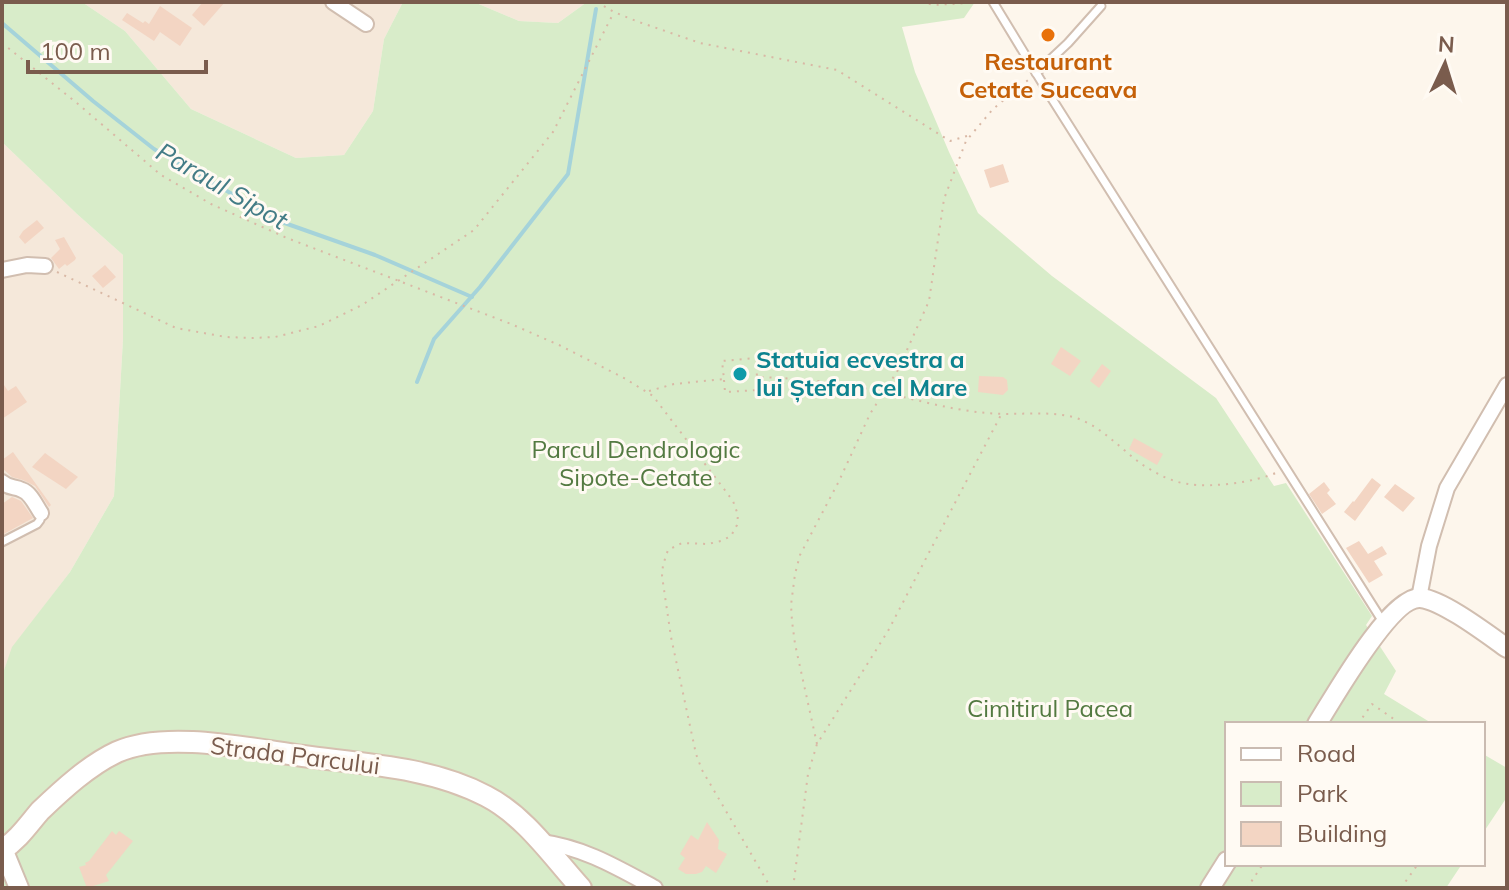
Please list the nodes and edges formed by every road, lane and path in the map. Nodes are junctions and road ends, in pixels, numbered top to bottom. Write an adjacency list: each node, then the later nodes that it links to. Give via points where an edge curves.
1 (333, 2): 8 (street)
2 (597, 2): 7 (path)
3 (921, 2): 4 (path)
4 (986, 2)
5 (993, 2): 10 (lane)
6 (1101, 6): 10 (lane)
7 (614, 12): 11 (path, via 700,43 837,70 950,141); 14 (path, via 553,132 474,230)
8 (366, 24)
9 (2, 43): 14 (path, via 161,175 234,215)
10 (1036, 73): 11 (path); 21 (lane)
11 (970, 136): 19 (path, via 944,199 929,301)
12 (45, 266): 13 (street); 14 (path, via 176,328 226,337 275,337 319,326)
13 (2, 270)
14 (399, 280): 18 (path, via 559,345)
15 (757, 377): 16 (path, via 758,390 725,392); 16 (path, via 756,358 722,361); 19 (path)
16 (724, 379): 18 (path)
17 (1507, 385): 25 (street, via 1447,488)
18 (648, 391): 40 (path, via 733,501 738,515 731,536 668,550 662,576 696,754)
19 (884, 393): 20 (path); 31 (path, via 860,432 795,574 795,644)
20 (1002, 413): 21 (path, via 1088,423 1143,465 1189,484 1252,481); 31 (path, via 888,631)
21 (1287, 469): 26 (lane)
22 (2, 482): 23 (street, via 25,492)
23 (41, 513): 24 (lane, via 37,524)
24 (2, 542)
25 (1419, 598): 26 (street, via 1410,599); 27 (street, via 1435,602)
26 (1383, 622): 28 (street)
27 (1507, 648)
28 (1318, 722)
29 (1359, 722): 30 (path, via 1372,704)
30 (1398, 722)
31 (817, 744): 41 (path)
32 (540, 842): 33 (main road, Strada Parcului, via 506,808 440,778 212,743 167,742 114,753 69,785); 38 (main road, Strada Parcului); 39 (street, via 588,854)
33 (3, 849): 37 (street)
34 (1225, 864): 42 (street)
35 (1262, 866): 43 (path)
36 (1417, 866): 44 (path)
37 (19, 888)
38 (581, 888)
39 (655, 888)
40 (771, 888)
41 (793, 888)
42 (1210, 888)
43 (1247, 888)
44 (1401, 888)

